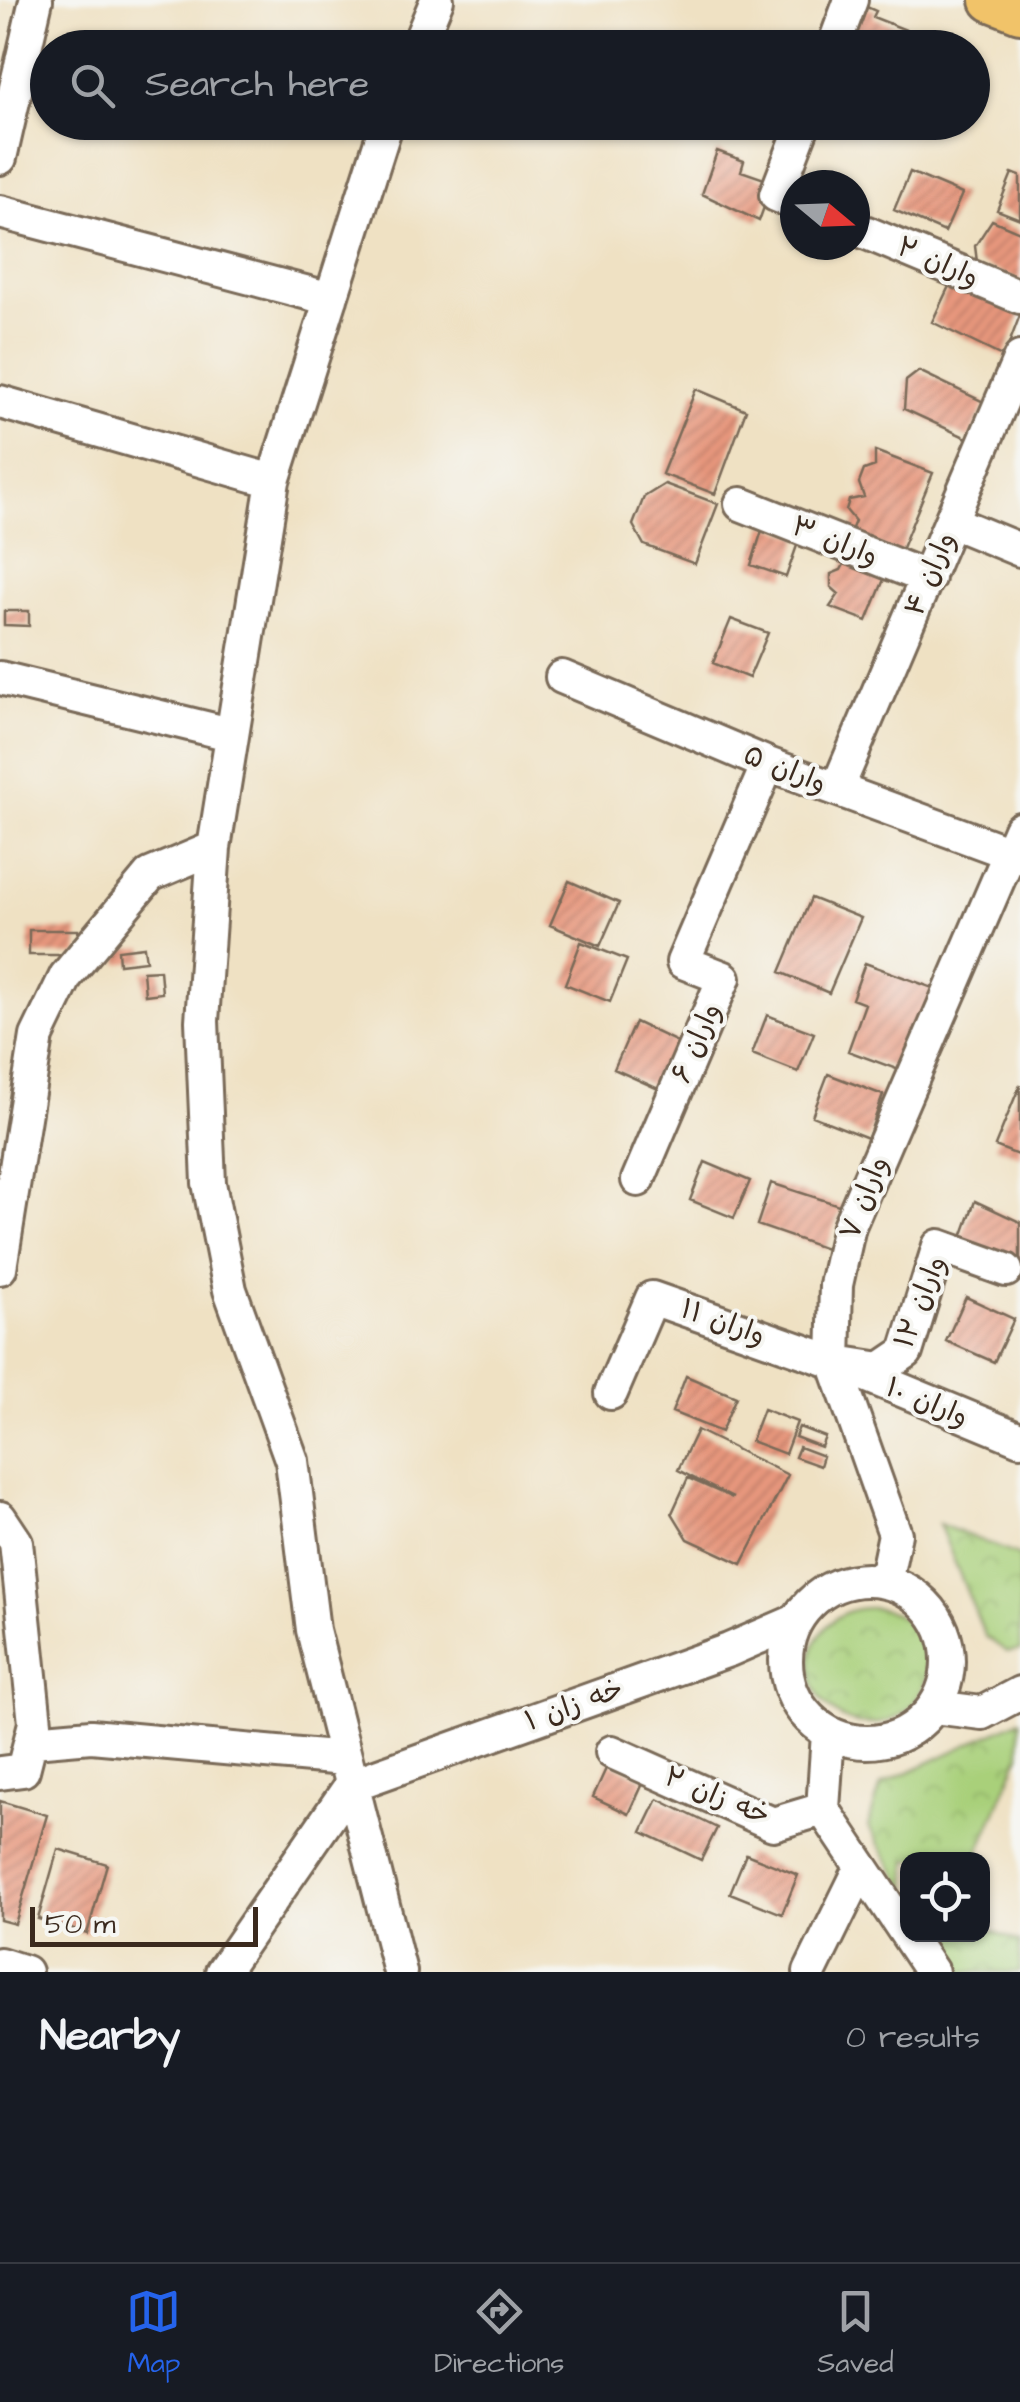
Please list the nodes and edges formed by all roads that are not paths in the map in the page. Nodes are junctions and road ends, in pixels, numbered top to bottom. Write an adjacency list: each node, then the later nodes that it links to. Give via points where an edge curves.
1 (36, 0): 10 (street)
2 (437, 0): 6 (street)
3 (852, 0): 7 (street)
4 (992, 0): 5 (main road)
5 (1020, 11)
6 (424, 30)
7 (840, 30)
8 (381, 140): 15 (street)
9 (800, 140): 11 (street)
10 (0, 158)
11 (793, 170)
12 (0, 212): 15 (street)
13 (870, 234): 14 (street, واران ۲)
14 (1020, 297)
15 (331, 299): 18 (street)
16 (1020, 358): 20 (street, واران ۴)
17 (0, 402): 18 (street)
18 (273, 481): 25 (street)
19 (741, 504): 22 (street, واران ۳)
20 (952, 522): 21 (street); 22 (street, واران ۴)
21 (1020, 550)
22 (928, 578): 27 (street, واران ۴)
23 (562, 677): 26 (street, واران ۵)
24 (0, 678): 25 (street)
25 (230, 734): 29 (street)
26 (768, 764): 27 (street, واران ۵); 31 (street, واران ۶, via 684,962 724,978)
27 (837, 789): 28 (street, واران ۵)
28 (1015, 841): 34 (street, واران ۷, via 849,1226 836,1285)
29 (214, 848): 30 (street, via 150,875 66,976 37,1036); 45 (street, via 202,1021 209,1183 230,1290 292,1461 313,1630)
30 (12, 1116): 32 (street)
31 (638, 1180)
32 (0, 1268)
33 (1006, 1270): 34 (street, واران ۱۲, via 939,1246 906,1352 881,1370)
34 (834, 1362): 35 (street, واران ۱۱, via 652,1298); 36 (street, واران ۱۰); 38 (street, واران ۷, via 895,1534)
35 (611, 1393)
36 (1020, 1439)
37 (0, 1518): 43 (street, via 16,1542)
38 (884, 1582): 39 (street, via 834,1586); 41 (street, via 909,1592 942,1631 946,1670)
39 (796, 1621): 42 (street, via 787,1646 793,1696); 45 (street, خه زان ۱, via 729,1650)
40 (1020, 1693): 41 (street, via 982,1713)
41 (934, 1707): 42 (street, via 908,1731 875,1742)
42 (828, 1733): 47 (street)
43 (34, 1741): 45 (street, via 91,1736); 46 (street, via 24,1770)
44 (612, 1752): 47 (street, خه زان ۲, via 773,1824)
45 (347, 1772): 51 (street); 52 (street)
46 (0, 1773)
47 (823, 1809): 48 (street)
48 (861, 1868): 53 (street); 54 (street)
49 (0, 1964): 50 (street)
50 (25, 1972)
51 (222, 1972)
52 (400, 1972)
53 (810, 1972)
54 (932, 1972)

